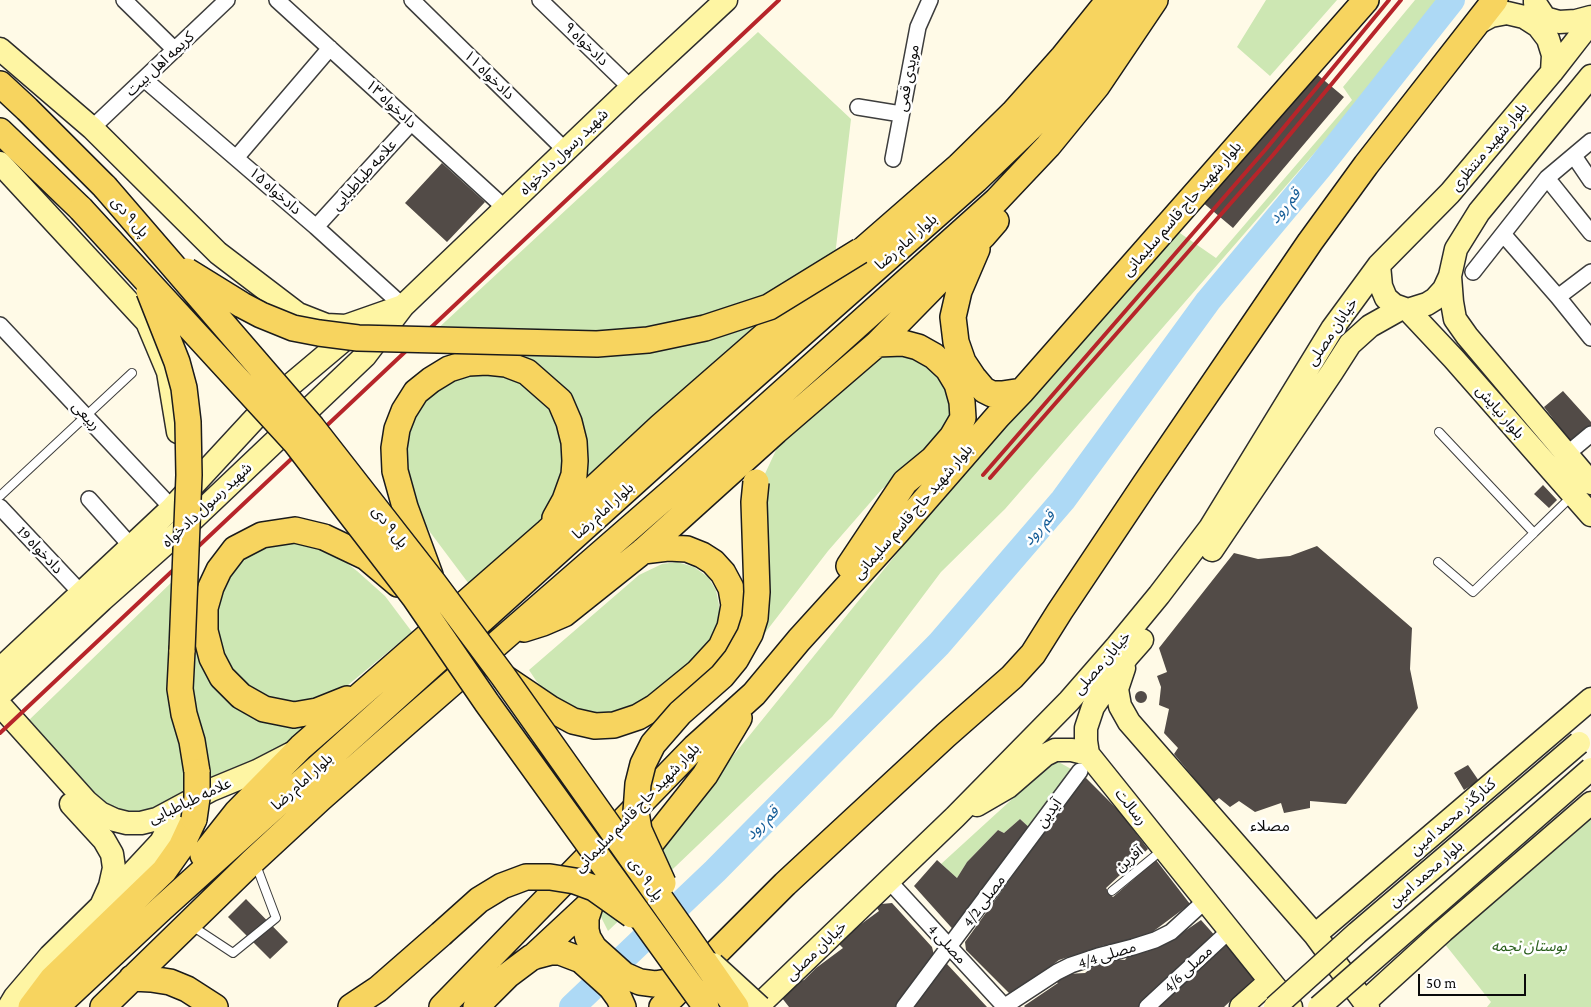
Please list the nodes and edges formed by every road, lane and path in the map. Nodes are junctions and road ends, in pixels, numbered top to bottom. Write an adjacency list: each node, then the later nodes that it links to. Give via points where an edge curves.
1 (124, 0): 19 (street)
2 (227, 0): 19 (street, کریمه اهل بیت)
3 (277, 0): 17 (street, دادخواه ۱۳)
4 (412, 0): 32 (street, دادخواه ۱۱)
5 (540, 0): 24 (street, دادخواه ۹)
6 (726, 0): 24 (street, شهید رسول دادخواه)
7 (930, 0): 26 (street, مویدی قمی, via 918,27)
8 (1108, 0): 44 (main road, via 1013,113 959,166)
9 (1133, 0): 107 (main road, بلوار امام رضا, via 1081,71 1031,127 976,180)
10 (1156, 0): 31 (main road, بلوار امام رضا, via 1096,86)
11 (1366, 0): 62 (main road, بلوار شهید حاج قاسم سلیمانی)
12 (1495, 0): 16 (main road)
13 (1535, 0): 14 (street, via 1545,18 1559,22)
14 (1591, 17)
15 (1591, 22): 20 (street, بلوار شهید منتظری)
16 (1476, 24): 20 (street, via 1491,16 1507,13 1524,17 1538,26 1548,39 1553,55); 112 (main road, via 1310,242 1033,654 1012,677 785,884)
17 (330, 48): 27 (street, دادخواه ۱۳); 34 (street)
18 (0, 49): 28 (street)
19 (175, 50): 22 (street, کریمه اهل بیت)
20 (1552, 72): 47 (street, بلوار شهید منتظری, via 1450,193)
21 (1591, 76): 50 (street, via 1479,212 1456,249)
22 (144, 79): 28 (street, کریمه اهل بیت); 34 (street, دادخواه ۱۵)
23 (0, 84): 46 (main road, پل ۹ دی, bridge, via 105,187)
24 (631, 88): 32 (street, شهید رسول دادخواه)
25 (858, 107): 26 (street)
26 (901, 114): 35 (street, مویدی قمی)
27 (411, 123): 39 (street, دادخواه ۱۳); 40 (street, علامه طباطبایی)
28 (92, 128): 45 (street)
29 (0, 131): 51 (main road, پل ۹ دی, bridge, via 81,209)
30 (1591, 141): 33 (street)
31 (1048, 146): 43 (main road, via 1015,197); 82 (main road, بلوار امام رضا, via 996,202)
32 (565, 150): 39 (street, شهید رسول دادخواه)
33 (1574, 156): 37 (street); 38 (street)
34 (236, 158): 40 (street, دادخواه ۱۵)
35 (893, 159)
36 (0, 163): 55 (street)
37 (1547, 178): 41 (street); 42 (street)
38 (1591, 181)
39 (505, 208): 53 (street, شهید رسول دادخواه)
40 (316, 227): 53 (street, دادخواه ۱۵)
41 (1591, 233)
42 (1503, 234): 48 (street); 52 (street)
43 (983, 236): 60 (main road); 62 (main road, via 959,290 953,317 956,342 963,362 984,390 992,394)
44 (860, 251): 46 (main road, bridge, via 769,307 705,328 648,340 597,344 358,338 302,330 242,305); 74 (main road, via 661,426)
45 (218, 254): 53 (street, via 298,314 326,325 346,326); 55 (street, via 226,275 223,297 210,316 191,328 169,330)
46 (165, 257): 79 (main road, پل ۹ دی, bridge, via 312,427)
47 (1378, 265): 54 (street, بلوار نیایش, via 1386,298); 98 (street, خیابان مصلی, via 1332,329 1210,528 1160,595 1070,701)
48 (1473, 272)
49 (1591, 272): 52 (street)
50 (1450, 276): 54 (street, خیابان مصلی, via 1435,299); 67 (street, بلوار نیایش, via 1455,319)
51 (144, 277): 81 (main road, پل ۹ دی, bridge, via 295,442); 97 (main road, bridge, via 177,362 188,422 189,475 180,689 197,772 197,798)
52 (1558, 297): 59 (street)
53 (403, 306): 71 (street, شهید رسول دادخواه, via 345,340 269,403); 80 (street, شهید رسول دادخواه, via 365,356 189,523)
54 (1405, 309): 57 (street, خیابان مصلی); 58 (street, بلوار نیایش)
55 (147, 322): 71 (street, via 168,372 181,444)
56 (0, 325): 63 (street, ربیعی)
57 (1370, 326): 58 (street, via 1394,323); 84 (street, خیابان مصلی, via 1350,344 1222,536)
58 (1431, 334): 68 (street, بلوار نیایش)
59 (1591, 337)
60 (877, 344): 64 (main road); 83 (main road, via 902,343 934,356 948,369 957,384 963,418 933,459 905,482)
61 (132, 373): 63 (lane)
62 (1022, 391): 83 (main road, بلوار شهید حاج قاسم سلیمانی)
63 (86, 416): 69 (lane); 71 (street, ربیعی)
64 (776, 431): 77 (main road); 112 (main road, bridge, via 763,455 756,482 757,592 750,634 722,676 680,712 653,744 638,784 636,812 639,830)
65 (1439, 432): 75 (lane)
66 (1591, 434): 67 (street)
67 (1567, 454): 68 (street, بلوار نیایش)
68 (1582, 489): 73 (street, بلوار نیایش); 75 (lane)
69 (0, 496)
70 (89, 499): 76 (street)
71 (178, 501): 76 (street, شهید رسول دادخواه)
72 (0, 507): 80 (street, دادخواه 19)
73 (1591, 515)
74 (547, 532): 79 (main road, bridge, via 574,474 574,442 560,401 527,372 506,364 477,362 449,369 416,392 404,411 394,448 395,471 404,507); 87 (main road)
75 (1534, 533): 78 (lane, via 1473,592)
76 (131, 546): 80 (street, شهید رسول دادخواه)
77 (643, 551): 82 (main road, via 564,614); 86 (main road, via 687,549 702,555 724,573 731,588 734,605 730,627 721,647 698,672 656,707 638,717 614,725 595,726 573,721 552,710)
78 (1438, 562)
79 (433, 582): 86 (main road, پل ۹ دی, bridge)
80 (90, 593): 85 (street, شهید رسول دادخواه); 89 (street, شهید رسول دادخواه)
81 (415, 598): 87 (main road, bridge, via 366,558 324,537 295,530 262,535 235,549 219,570 205,608 205,631 212,658 222,677 242,696 264,709 294,715 317,711); 109 (main road, پل ۹ دی, bridge)
82 (510, 634): 101 (main road, بلوار امام رضا)
83 (799, 640): 88 (main road, بلوار شهید حاج قاسم سلیمانی)
84 (1127, 658): 94 (street, خیابان مصلی, via 1093,707 1086,728); 111 (street, via 1117,689 1120,706 1130,722)
85 (0, 669)
86 (503, 676): 112 (main road, پل ۹ دی, bridge)
87 (367, 690): 93 (main road)
88 (754, 694): 105 (main road, via 705,775 644,852); 126 (main road, بلوار شهید حاج قاسم سلیمانی, via 695,748)
89 (1, 698): 97 (street, علامه طباطبایی, via 86,802 100,813 127,823 141,823)
90 (1591, 698): 111 (street, کنارگذر محمد امین)
91 (0, 724): 106 (street, via 104,840 112,854 114,868)
92 (1585, 738): 136 (street, بلوار محمد امین, bridge)
93 (301, 747): 97 (street, علامه طباطبایی, via 257,771 210,790); 107 (main road, via 237,812)
94 (1087, 762): 98 (street, via 1072,750 1055,750 1008,787); 99 (street, رسالت); 100 (street, آیدین)
95 (1591, 769): 138 (street, بلوار محمد امین, bridge)
96 (1591, 803): 119 (street, via 1451,924)
97 (187, 813): 106 (street); 121 (main road, via 181,848 164,871 52,978)
98 (954, 817): 102 (street, خیابان مصلی)
99 (1164, 849): 103 (lane, آفرین); 104 (street, رسالت)
100 (1019, 855): 113 (street, مصلی 4/2)
101 (254, 860): 108 (main road, بلوار امام رضا); 108 (lane, via 276,918 233,953)
102 (888, 881): 113 (street, مصلی 4); 131 (street, خیابان مصلی)
103 (1112, 892)
104 (1205, 901): 110 (street, رسالت); 133 (street, مصلی 4/4, via 1171,932 1134,947 1071,965)
105 (591, 903): 114 (main road, via 586,918); 115 (main road)
106 (101, 906): 120 (street, via 50,956)
107 (161, 909): 122 (main road, بلوار امام رضا)
108 (188, 923): 116 (main road, بلوار امام رضا)
109 (650, 928): 125 (main road, bridge, via 594,888 575,881 526,877 479,900 378,989); 129 (main road, پل ۹ دی, bridge)
110 (1230, 931): 117 (street, رسالت); 134 (street, مصلی 4/6)
111 (1316, 935): 119 (street)
112 (698, 946): 118 (main road, via 679,977 655,984 640,982); 128 (main road); 130 (main road, پل ۹ دی, bridge); 131 (street, bridge)
113 (950, 946): 132 (street, مصلی 4/2); 133 (street, مصلی 4)
114 (587, 954): 115 (main road, via 551,952); 118 (main road)
115 (532, 957): 127 (main road, via 508,975)
116 (132, 978): 123 (main road, بلوار امام رضا); 124 (main road, via 170,982 187,988)
117 (1270, 982): 135 (street); 137 (street, رسالت)
118 (619, 990)
119 (1366, 1005)
120 (9, 1007)
121 (31, 1007)
122 (56, 1007)
123 (103, 1007)
124 (215, 1007)
125 (351, 1007)
126 (442, 1007)
127 (476, 1007)
128 (662, 1007)
129 (706, 1007)
130 (736, 1007)
131 (759, 1007)
132 (904, 1007)
133 (1005, 1007)
134 (1147, 1007)
135 (1241, 1007)
136 (1275, 1007)
137 (1291, 1007)
138 (1320, 1007)

